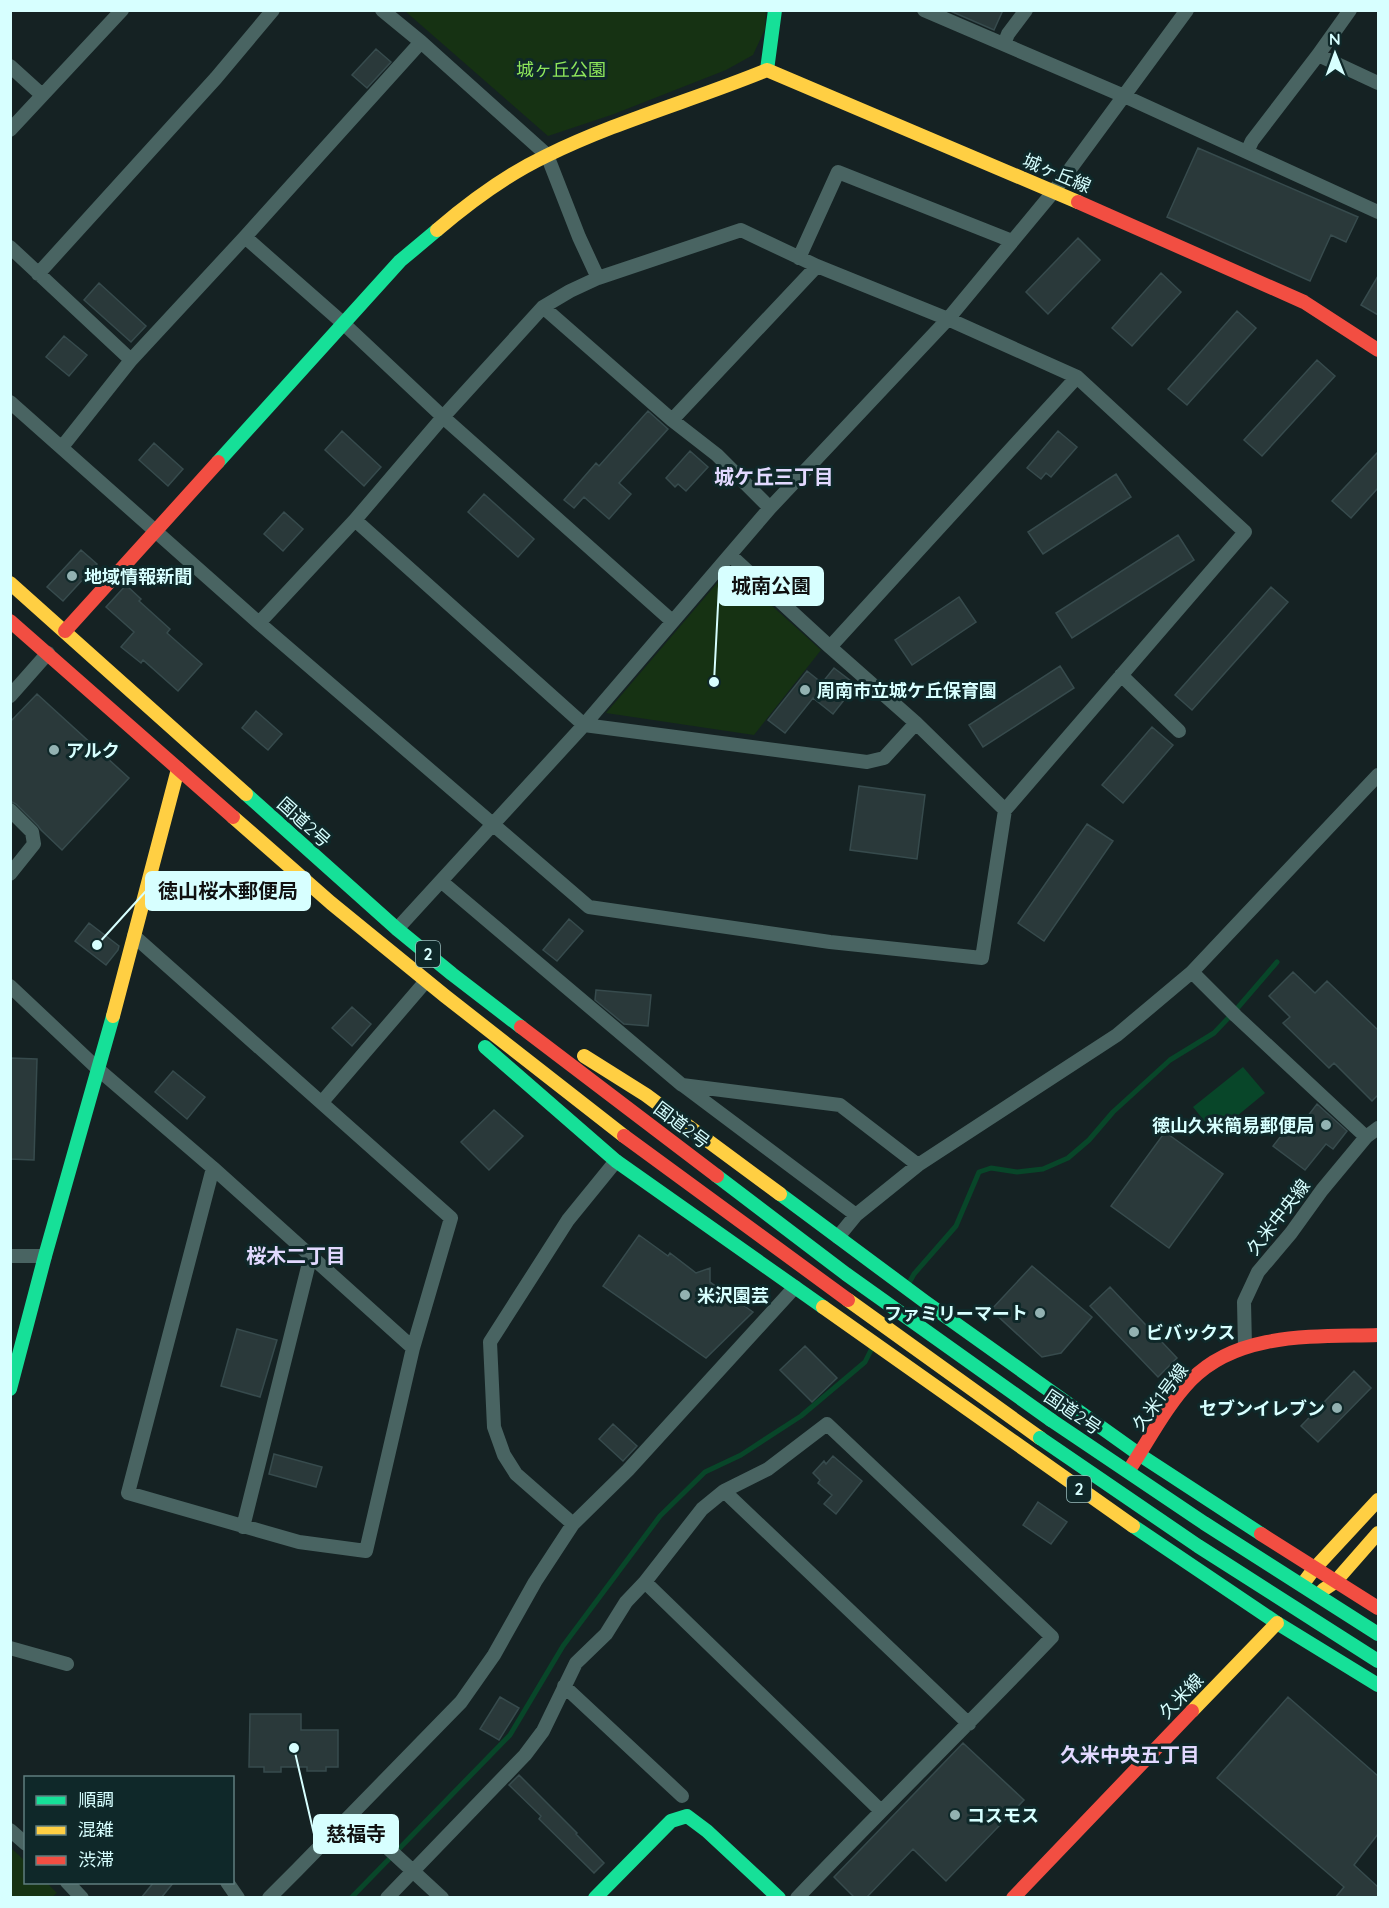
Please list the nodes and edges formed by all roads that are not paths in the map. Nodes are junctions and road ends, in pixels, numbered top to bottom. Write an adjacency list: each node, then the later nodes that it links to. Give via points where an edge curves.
1 (122, 10): 15 (street)
2 (273, 10): 27 (street)
3 (382, 10): 9 (street)
4 (775, 10): 13 (main road)
5 (924, 10): 10 (street)
6 (1026, 10): 10 (street)
7 (1187, 10): 16 (street)
8 (1350, 10): 11 (street)
9 (421, 42): 19 (street); 22 (street)
10 (1004, 44): 16 (street)
11 (1318, 55): 14 (street); 18 (street)
12 (10, 66): 15 (street)
13 (767, 70): 19 (main road); 20 (main road, 城ヶ丘線)
14 (1378, 83)
15 (42, 95): 17 (street)
16 (1124, 96): 18 (street); 20 (street)
17 (10, 130)
18 (1247, 152): 21 (street)
19 (547, 155): 28 (street); 31 (main road, via 466,205 400,261)
20 (1054, 191): 23 (street); 32 (main road, 城ヶ丘線, via 1305,302)
21 (1378, 212)
22 (245, 237): 31 (street); 33 (street)
23 (1012, 241): 25 (street, via 838,172); 30 (street)
24 (10, 248): 27 (street)
25 (799, 258): 26 (street); 28 (street, via 741,230)
26 (817, 266): 30 (street); 37 (street)
27 (38, 274): 33 (street)
28 (598, 278): 29 (street)
29 (543, 307): 36 (street); 37 (street)
30 (948, 319): 34 (street); 39 (street)
31 (344, 324): 36 (street); 41 (main road)
32 (1378, 350)
33 (132, 360): 38 (street)
34 (1077, 377): 48 (street); 50 (street, via 1245,532)
35 (10, 402): 38 (street)
36 (443, 417): 40 (street); 45 (street)
37 (672, 420): 39 (street, via 717,455)
38 (62, 447): 41 (street)
39 (770, 507): 42 (street)
40 (355, 520): 46 (street); 53 (street)
41 (156, 530): 46 (street); 47 (main road)
42 (730, 555): 45 (street); 48 (street)
43 (10, 583): 47 (main road, 国道2号 / 2)
44 (10, 621): 49 (main road, 2)
45 (672, 621): 53 (street)
46 (260, 623): 59 (street)
47 (66, 631): 62 (main road, 国道2号 / 2)
48 (830, 647): 52 (street)
49 (48, 653): 51 (street); 55 (main road, 2)
50 (1121, 675): 54 (street); 58 (street)
51 (10, 696)
52 (916, 723): 53 (street, via 884,758 867,762); 58 (street)
53 (584, 725): 59 (street)
54 (1179, 731)
55 (178, 769): 63 (main road); 66 (main road, 2)
56 (1378, 775): 64 (street)
57 (10, 810): 60 (street, via 32,832 34,844)
58 (1005, 810): 59 (street, via 982,958 830,942 589,907)
59 (494, 824): 61 (street)
60 (10, 874)
61 (442, 882): 62 (street); 70 (street)
62 (397, 929): 65 (main road, 国道2号 / 2)
63 (135, 936): 69 (main road); 71 (street)
64 (1192, 972): 73 (street); 75 (street, via 1117,1035)
65 (452, 974): 78 (main road, 2, via 646,1095); 99 (main road, 国道2号 / 2, bridge, via 923,1330 1204,1523)
66 (426, 981): 68 (main road, 2); 71 (street)
67 (10, 986): 69 (street)
68 (445, 996): 74 (main road, 2, via 474,1037); 101 (main road, 2, bridge, via 632,1142 860,1310 1198,1546)
69 (99, 1070): 76 (street); 81 (main road)
70 (682, 1085): 75 (street, via 840,1105); 77 (street)
71 (322, 1102): 85 (street, via 451,1218)
72 (1378, 1128): 73 (street, 久米中央線)
73 (1366, 1137): 84 (street, 久米中央線, via 1258,1272 1244,1302)
74 (616, 1161): 82 (main road, 2); 91 (street, via 568,1220 490,1342 494,1427 504,1455 516,1474)
75 (918, 1165): 77 (street)
76 (213, 1168): 79 (street); 92 (street, via 128,1493)
77 (856, 1215): 78 (street)
78 (838, 1237): 87 (main road, 2)
79 (311, 1255): 85 (street); 92 (street)
80 (10, 1256): 81 (street)
81 (45, 1256): 86 (main road)
82 (795, 1287): 90 (main road, 2); 91 (street, via 628,1470)
83 (1378, 1335): 84 (main road, 久米1号線, via 1285,1340)
84 (1245, 1347): 87 (main road, 久米1号線, via 1216,1359 1192,1380)
85 (413, 1348): 92 (street, via 366,1551 299,1542)
86 (11, 1384)
87 (1140, 1455): 90 (main road, 久米1号線); 94 (main road, 2)
88 (724, 1491): 95 (street, via 702,1509); 105 (street); 105 (street, via 768,1469 827,1424 1052,1637)
89 (1378, 1500): 94 (main road)
90 (1104, 1506): 98 (main road, 2)
91 (573, 1524): 108 (street, via 461,1702)
92 (243, 1527)
93 (1378, 1533): 96 (main road)
94 (1314, 1569): 96 (main road, 2); 98 (main road)
95 (645, 1582): 104 (street, via 626,1602 606,1634 576,1663); 107 (street)
96 (1335, 1582): 97 (main road, 2); 98 (main road)
97 (1378, 1608)
98 (1276, 1623): 103 (main road, 2); 120 (main road, 久米線)
99 (1378, 1634)
100 (10, 1648): 102 (street)
101 (1378, 1661)
102 (67, 1664)
103 (1378, 1685)
104 (564, 1686): 106 (street); 111 (street, via 543,1731 525,1755)
105 (969, 1724): 107 (street)
106 (682, 1796)
107 (880, 1810): 119 (street)
108 (352, 1815): 111 (street); 114 (street)
109 (10, 1830): 110 (street)
110 (24, 1842)
111 (414, 1871): 115 (street); 116 (street)
112 (228, 1884): 113 (street)
113 (238, 1898)
114 (269, 1898)
115 (387, 1898)
116 (442, 1898)
117 (595, 1898): 118 (main road, via 671,1821 687,1816)
118 (779, 1898)
119 (797, 1898)
120 (1013, 1898)

